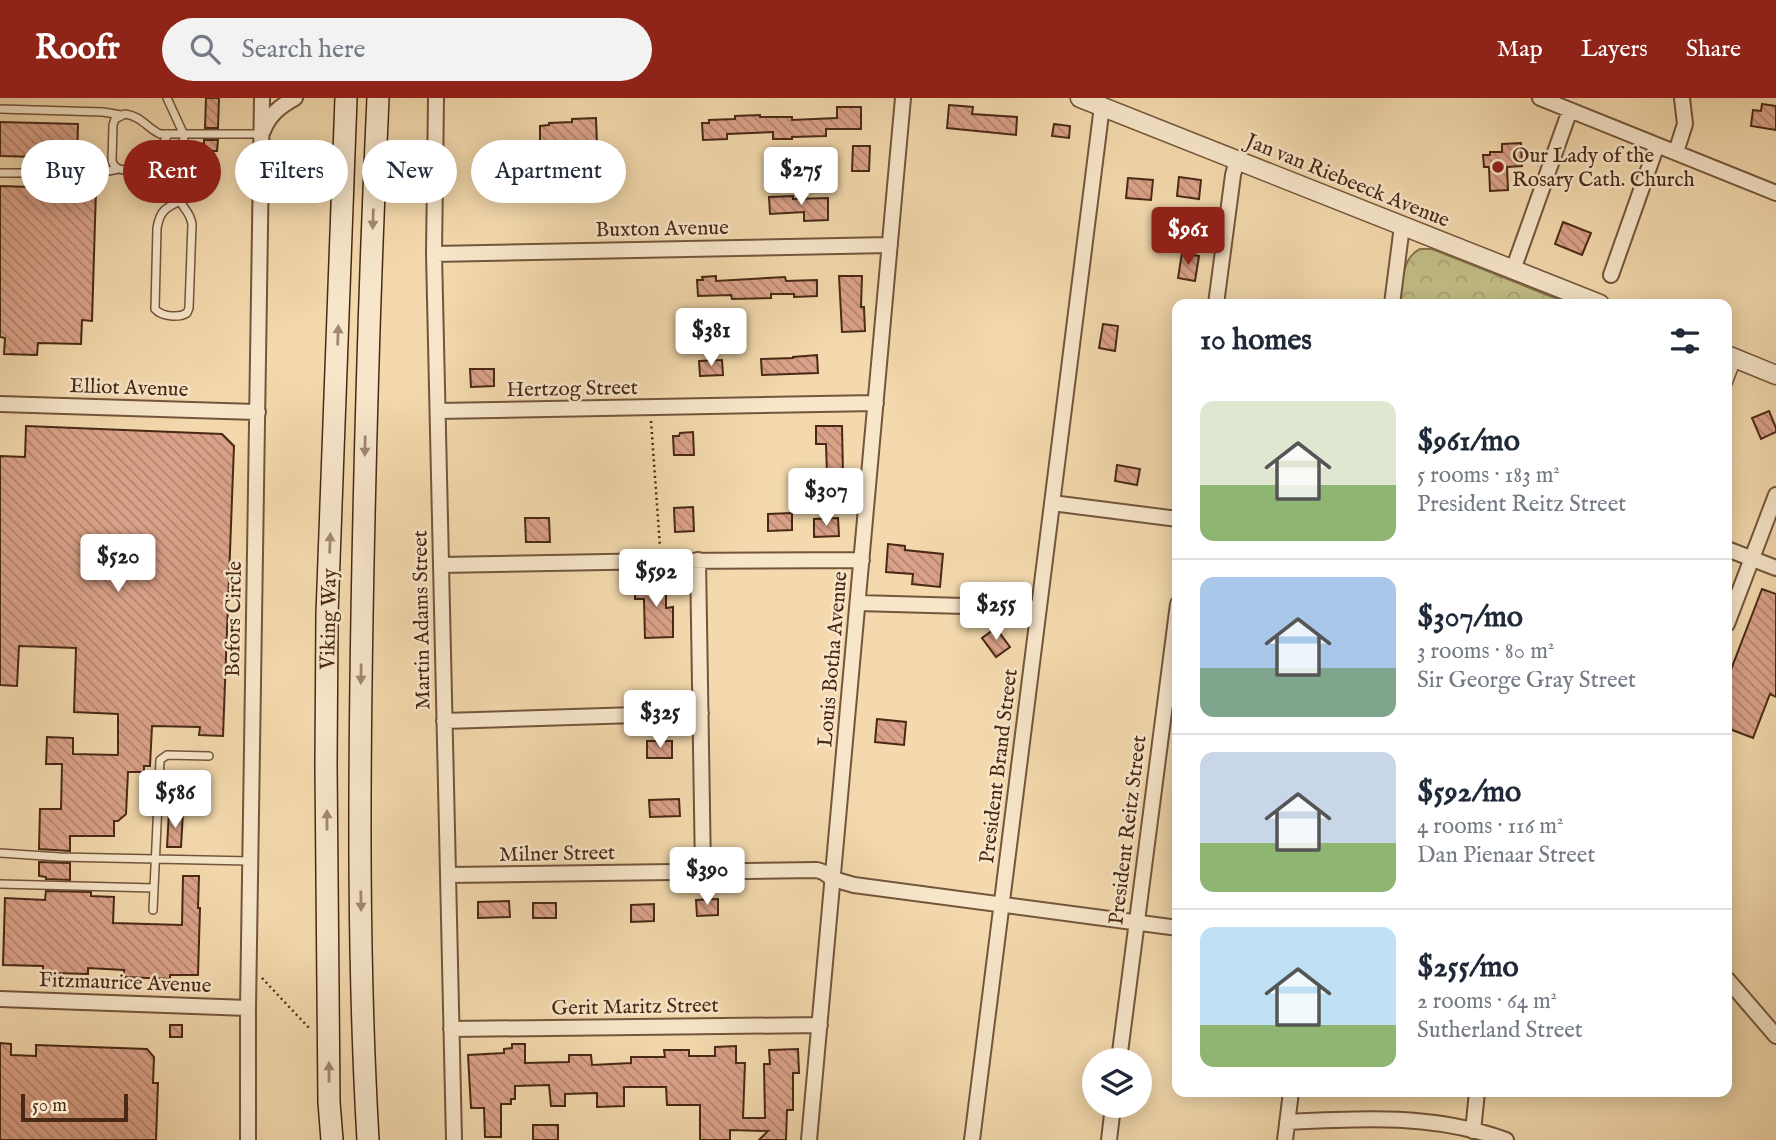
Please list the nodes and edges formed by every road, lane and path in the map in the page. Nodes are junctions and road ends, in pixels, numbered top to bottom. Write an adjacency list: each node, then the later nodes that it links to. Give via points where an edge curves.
1 (167, 98): 17 (lane)
2 (262, 98): 16 (street, Bofors Circle)
3 (295, 98): 16 (street, via 275,111)
4 (346, 98): 85 (main road, Viking Way, one-way to 4, via 327,614)
5 (378, 98): 86 (main road, Viking Way, one-way to 86, via 359,761)
6 (436, 98): 28 (street, Martin Adams Street)
7 (903, 98): 27 (street, Louis Botha Avenue)
8 (1080, 98): 11 (street, Jan van Riebeeck Avenue)
9 (1541, 98): 13 (street)
10 (1682, 98): 20 (street, via 1685,124)
11 (1102, 106): 21 (street, Jan van Riebeeck Avenue); 42 (street, President Brand Street)
12 (0, 109): 14 (lane)
13 (1570, 110): 19 (street); 29 (street)
14 (122, 115): 15 (lane, via 137,117 156,132); 22 (lane, via 113,125 112,161)
15 (168, 134): 17 (lane); 22 (lane, via 144,168)
16 (262, 134): 17 (lane); 40 (street, Bofors Circle)
17 (184, 135): 18 (lane)
18 (183, 140)
19 (1657, 145): 20 (street); 30 (street)
20 (1676, 152): 24 (street)
21 (1237, 160): 26 (street, Jan van Riebeeck Avenue); 31 (street)
22 (118, 169): 23 (lane)
23 (0, 173)
24 (1776, 193)
25 (180, 201): 25 (lane, via 159,217 155,309 180,316 189,308 192,224)
26 (1402, 226): 29 (street, Jan van Riebeeck Avenue); 32 (street)
27 (890, 245): 28 (street, Buxton Avenue); 36 (street, Louis Botha Avenue)
28 (434, 254): 39 (street, Martin Adams Street)
29 (1514, 271): 33 (street, Jan van Riebeeck Avenue)
30 (1611, 275)
31 (1217, 299)
32 (1393, 299)
33 (1587, 299)
34 (1732, 357): 35 (street)
35 (1776, 374)
36 (876, 403): 38 (street, Hertzog Street); 47 (street, Louis Botha Avenue)
37 (0, 404): 40 (street, Elliot Avenue)
38 (651, 407): 39 (street, Hertzog Street); 48 (path)
39 (438, 411): 49 (street, Martin Adams Street)
40 (258, 412): 60 (street, Bofors Circle)
41 (1776, 495): 45 (street)
42 (1052, 503): 43 (street); 52 (street, President Brand Street)
43 (1172, 518)
44 (1732, 551): 45 (street)
45 (1752, 558): 50 (street); 53 (street)
46 (698, 560): 47 (street); 48 (street); 55 (street)
47 (862, 560): 51 (street, Louis Botha Avenue)
48 (661, 561): 49 (street)
49 (441, 565): 56 (street, Martin Adams Street)
50 (1776, 568)
51 (858, 603): 52 (street); 63 (street, Louis Botha Avenue)
52 (1039, 608): 66 (street, President Brand Street)
53 (1732, 611)
54 (1172, 657): 68 (street, President Reitz Street)
55 (701, 713): 56 (street); 61 (street)
56 (444, 721): 62 (street, Martin Adams Street)
57 (209, 757): 59 (lane, via 167,755 160,760)
58 (0, 853): 59 (lane)
59 (155, 859): 60 (lane); 65 (lane)
60 (250, 861): 73 (street, Bofors Circle)
61 (703, 871): 62 (street, Milner Street); 63 (street, Milner Street, via 817,870)
62 (448, 876): 75 (street, Martin Adams Street)
63 (833, 879): 66 (street, Milner Street, via 854,886); 74 (street, Louis Botha Avenue)
64 (0, 884): 65 (lane)
65 (153, 888): 67 (lane)
66 (1002, 905): 68 (street, Milner Street); 89 (street, President Brand Street)
67 (153, 911)
68 (1136, 923): 69 (street, Milner Street); 78 (street, President Reitz Street)
69 (1172, 927)
70 (261, 977): 76 (path)
71 (1732, 985): 77 (street)
72 (0, 999): 73 (street, Fitzmaurice Avenue)
73 (248, 1008): 84 (street, Bofors Circle)
74 (820, 1025): 75 (street, Gerit Maritz Street); 88 (street, Louis Botha Avenue)
75 (451, 1030): 87 (street, Martin Adams Street)
76 (315, 1035)
77 (1776, 1036)
78 (1120, 1048)
79 (1290, 1097): 82 (street)
80 (1477, 1097): 83 (street)
81 (1112, 1118): 90 (street)
82 (1287, 1122): 83 (street, via 1392,1118); 91 (street)
83 (1473, 1131): 92 (street)
84 (248, 1140)
85 (332, 1140)
86 (368, 1140)
87 (454, 1140)
88 (810, 1140)
89 (972, 1140)
90 (1109, 1140)
91 (1285, 1140)
92 (1506, 1140)

